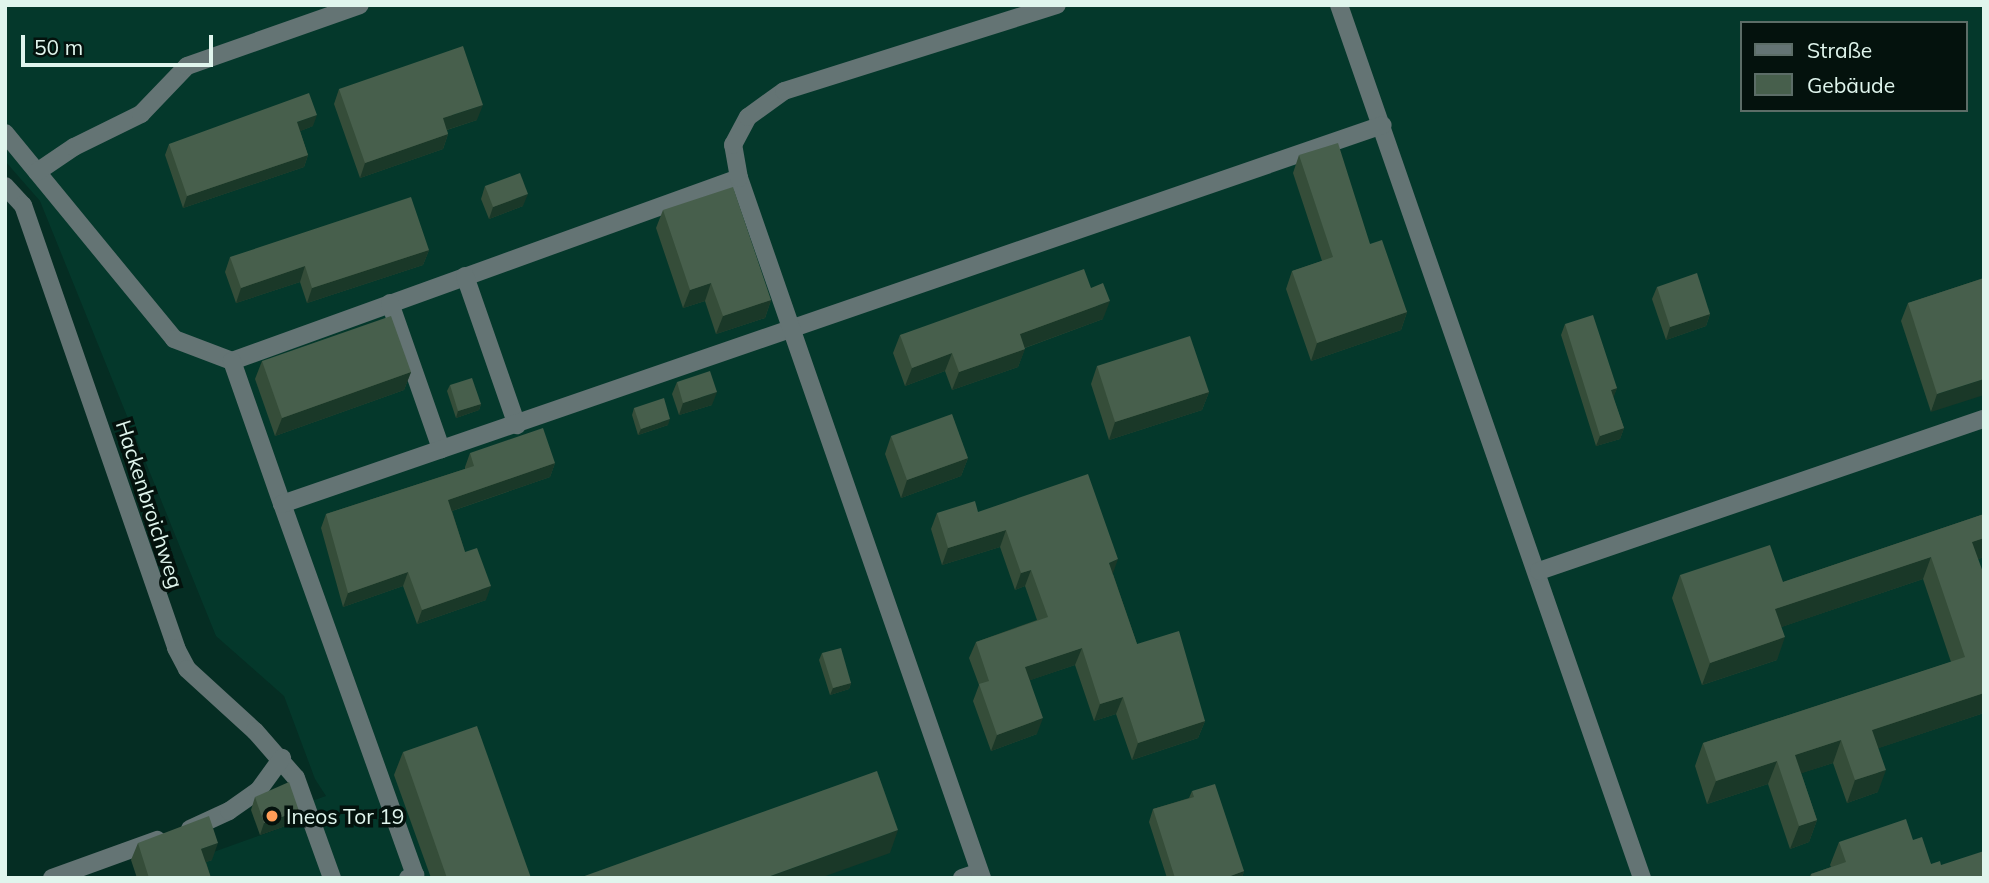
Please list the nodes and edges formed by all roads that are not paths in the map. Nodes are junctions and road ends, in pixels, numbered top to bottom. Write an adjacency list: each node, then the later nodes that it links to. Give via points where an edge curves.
1 (360, 5): 6 (lane, via 187,66 141,114 74,147)
2 (1057, 5): 7 (lane, via 784,91 748,117 733,145)
3 (1339, 5): 4 (lane)
4 (1383, 125): 11 (lane); 17 (lane)
5 (5, 134): 6 (lane)
6 (37, 172): 12 (lane, via 174,339)
7 (739, 178): 9 (lane); 11 (lane)
8 (5, 186): 18 (lane, Hackenbroichweg, via 23,205 176,648 187,669)
9 (465, 276): 10 (lane); 14 (lane)
10 (390, 303): 12 (lane); 15 (lane)
11 (792, 331): 14 (lane); 19 (lane)
12 (232, 360): 16 (lane)
13 (1984, 419): 17 (lane)
14 (517, 425): 15 (lane)
15 (441, 449): 16 (lane)
16 (282, 505): 20 (lane)
17 (1539, 571): 24 (lane)
18 (282, 758): 21 (lane, via 258,791 229,811); 22 (lane, Hackenbroichweg)
19 (981, 875): 23 (lane)
20 (413, 877)
21 (52, 878)
22 (331, 878)
23 (961, 878)
24 (1642, 878)

